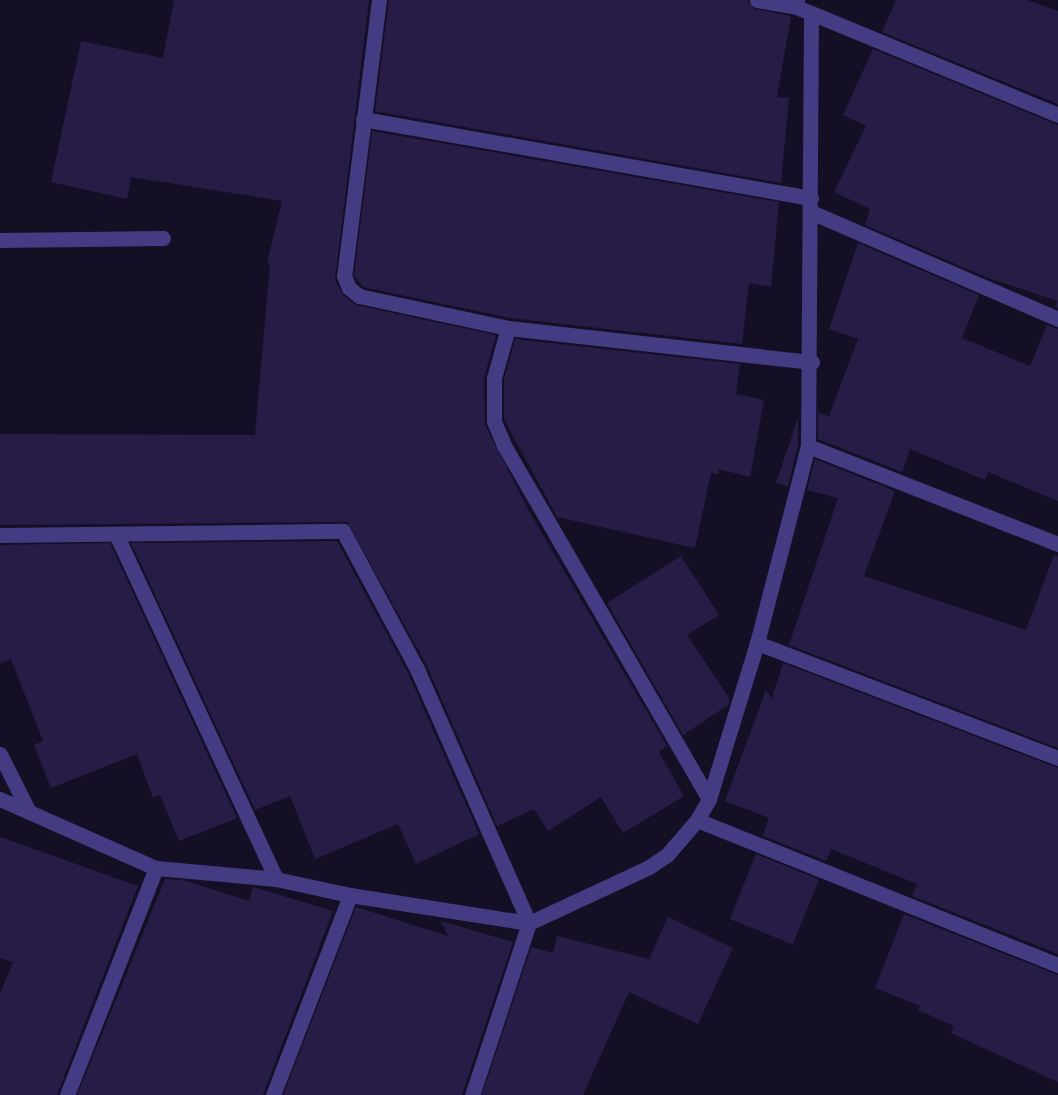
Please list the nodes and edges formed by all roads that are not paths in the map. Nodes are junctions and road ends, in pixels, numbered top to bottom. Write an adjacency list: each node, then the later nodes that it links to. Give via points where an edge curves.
1 (379, 0): 6 (street)
2 (757, 0): 3 (street)
3 (797, 4): 4 (street)
4 (811, 13): 5 (street); 7 (street)
5 (1058, 115)
6 (363, 119): 7 (street); 11 (street, via 343,264 349,288 373,300)
7 (811, 205): 10 (street); 12 (street)
8 (163, 238): 9 (street)
9 (0, 240)
10 (1058, 319)
11 (508, 328): 12 (street); 21 (street, via 492,399 494,421 504,445)
12 (812, 362): 13 (street)
13 (808, 446): 16 (street); 17 (street)
14 (116, 534): 15 (street); 25 (street); 27 (street, via 342,531 417,669)
15 (0, 535)
16 (1058, 544)
17 (757, 643): 19 (street); 21 (street)
18 (0, 754): 22 (street)
19 (1058, 759)
20 (0, 799): 22 (street)
21 (709, 799): 23 (street)
22 (27, 808): 24 (street)
23 (697, 820): 27 (street, via 668,855 649,867); 28 (street)
24 (156, 868): 25 (street); 29 (street)
25 (276, 879): 26 (street)
26 (350, 896): 27 (street); 30 (street)
27 (529, 923): 31 (street)
28 (1058, 965)
29 (67, 1095)
30 (273, 1095)
31 (472, 1095)

